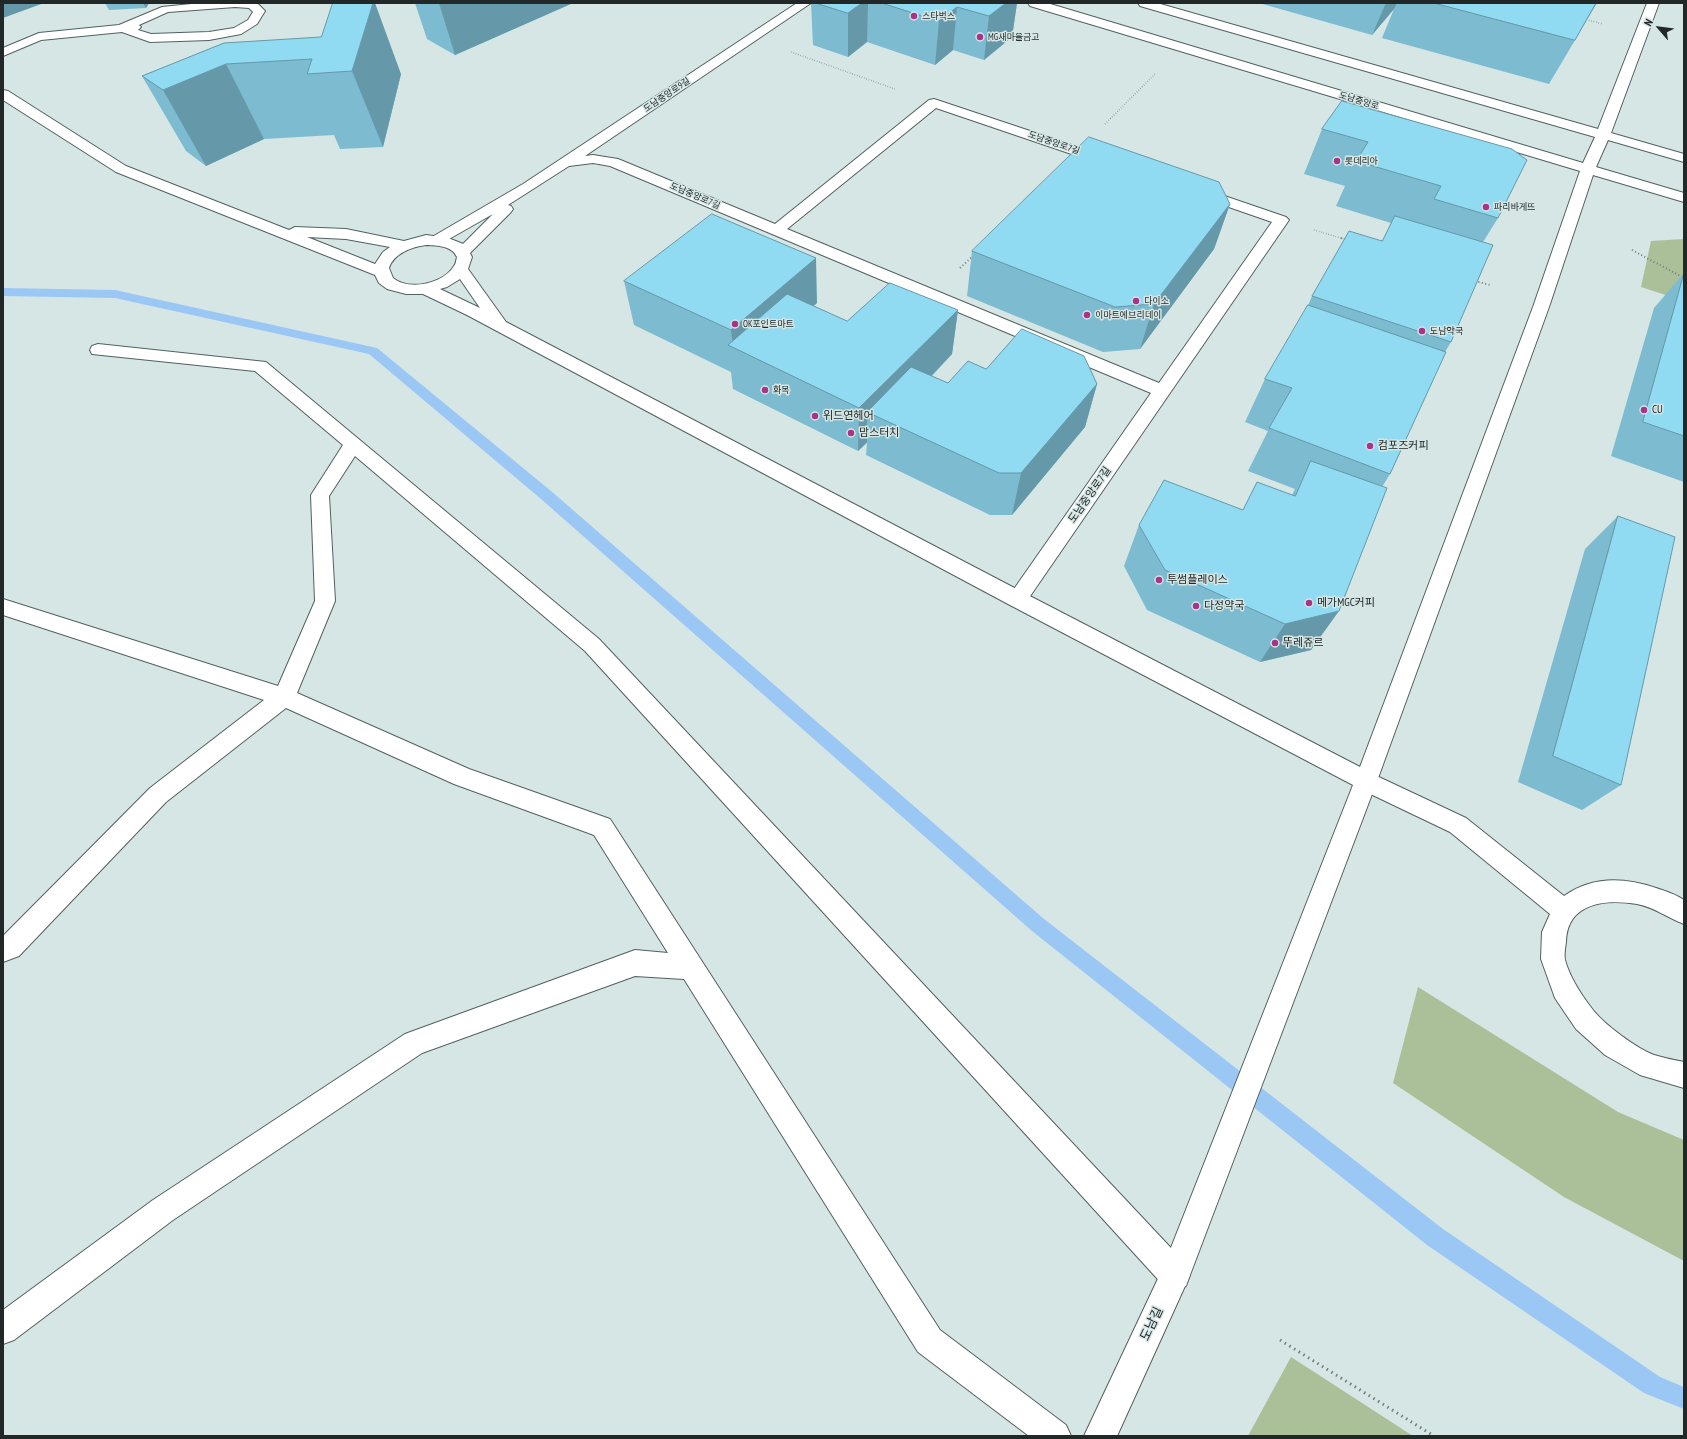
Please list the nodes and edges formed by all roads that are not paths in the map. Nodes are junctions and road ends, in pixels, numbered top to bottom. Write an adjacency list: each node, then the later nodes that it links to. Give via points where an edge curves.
1 (805, 3): 10 (street, 도남중앙로9길)
2 (1034, 3): 15 (street, 도남중앙로)
3 (1144, 3): 9 (street)
4 (1653, 3): 9 (street, 도남길)
5 (154, 26): 6 (lane)
6 (122, 28): 6 (lane, via 150,38 209,36 237,31 253,22 259,11 252,5 235,4 166,10); 7 (lane, via 39,37)
7 (3, 52)
8 (3, 94): 20 (street, via 120,169)
9 (1603, 135): 11 (street); 15 (street, 도남길)
10 (606, 136): 12 (street, 도남중앙로9길); 13 (street)
11 (1684, 158)
12 (566, 162): 13 (street, 도남중앙로7길, via 593,159); 16 (street, 도남중앙로9길)
13 (613, 162): 19 (street, 도남중앙로7길)
14 (1116, 164): 19 (street, 도남중앙로7길, via 934,103)
15 (1588, 169): 18 (street, 도남중앙로); 34 (street, 도남길)
16 (528, 187): 21 (street); 23 (street)
17 (1191, 189): 29 (street, 도남중앙로7길, via 1282,220)
18 (1684, 198)
19 (777, 230): 29 (street, 도남중앙로7길)
20 (280, 231): 22 (street, via 346,234); 25 (street)
21 (437, 240): 22 (street, via 415,242); 23 (street, via 457,246)
22 (405, 246): 25 (street, via 387,258)
23 (463, 252): 24 (street, via 465,258)
24 (461, 270): 26 (street, via 446,282); 27 (street)
25 (382, 272): 26 (street, via 385,279 400,288)
26 (424, 288): 27 (street)
27 (501, 326): 31 (street)
28 (98, 350): 30 (street, via 260,366)
29 (1163, 391): 31 (street, 도남중앙로7길)
30 (353, 444): 33 (street, via 320,495 325,601); 40 (street, via 592,645)
31 (1017, 599): 34 (street)
32 (3, 607): 33 (street)
33 (284, 697): 37 (street, via 158,795 10,947); 38 (street, via 462,777 602,827)
34 (1366, 781): 35 (lane, via 1458,825); 40 (street, 도남길)
35 (1564, 910): 36 (lane, via 1583,896 1609,890 1638,893 1670,904); 39 (lane, via 1554,932 1554,959 1564,989 1585,1020 1614,1046 1649,1066)
36 (1684, 913)
37 (3, 950)
38 (692, 967): 41 (street, via 635,963 414,1043 163,1210); 42 (street, via 929,1341)
39 (1684, 1075)
40 (1175, 1275): 43 (street, 도남길)
41 (3, 1329)
42 (1055, 1436)
43 (1100, 1436)

